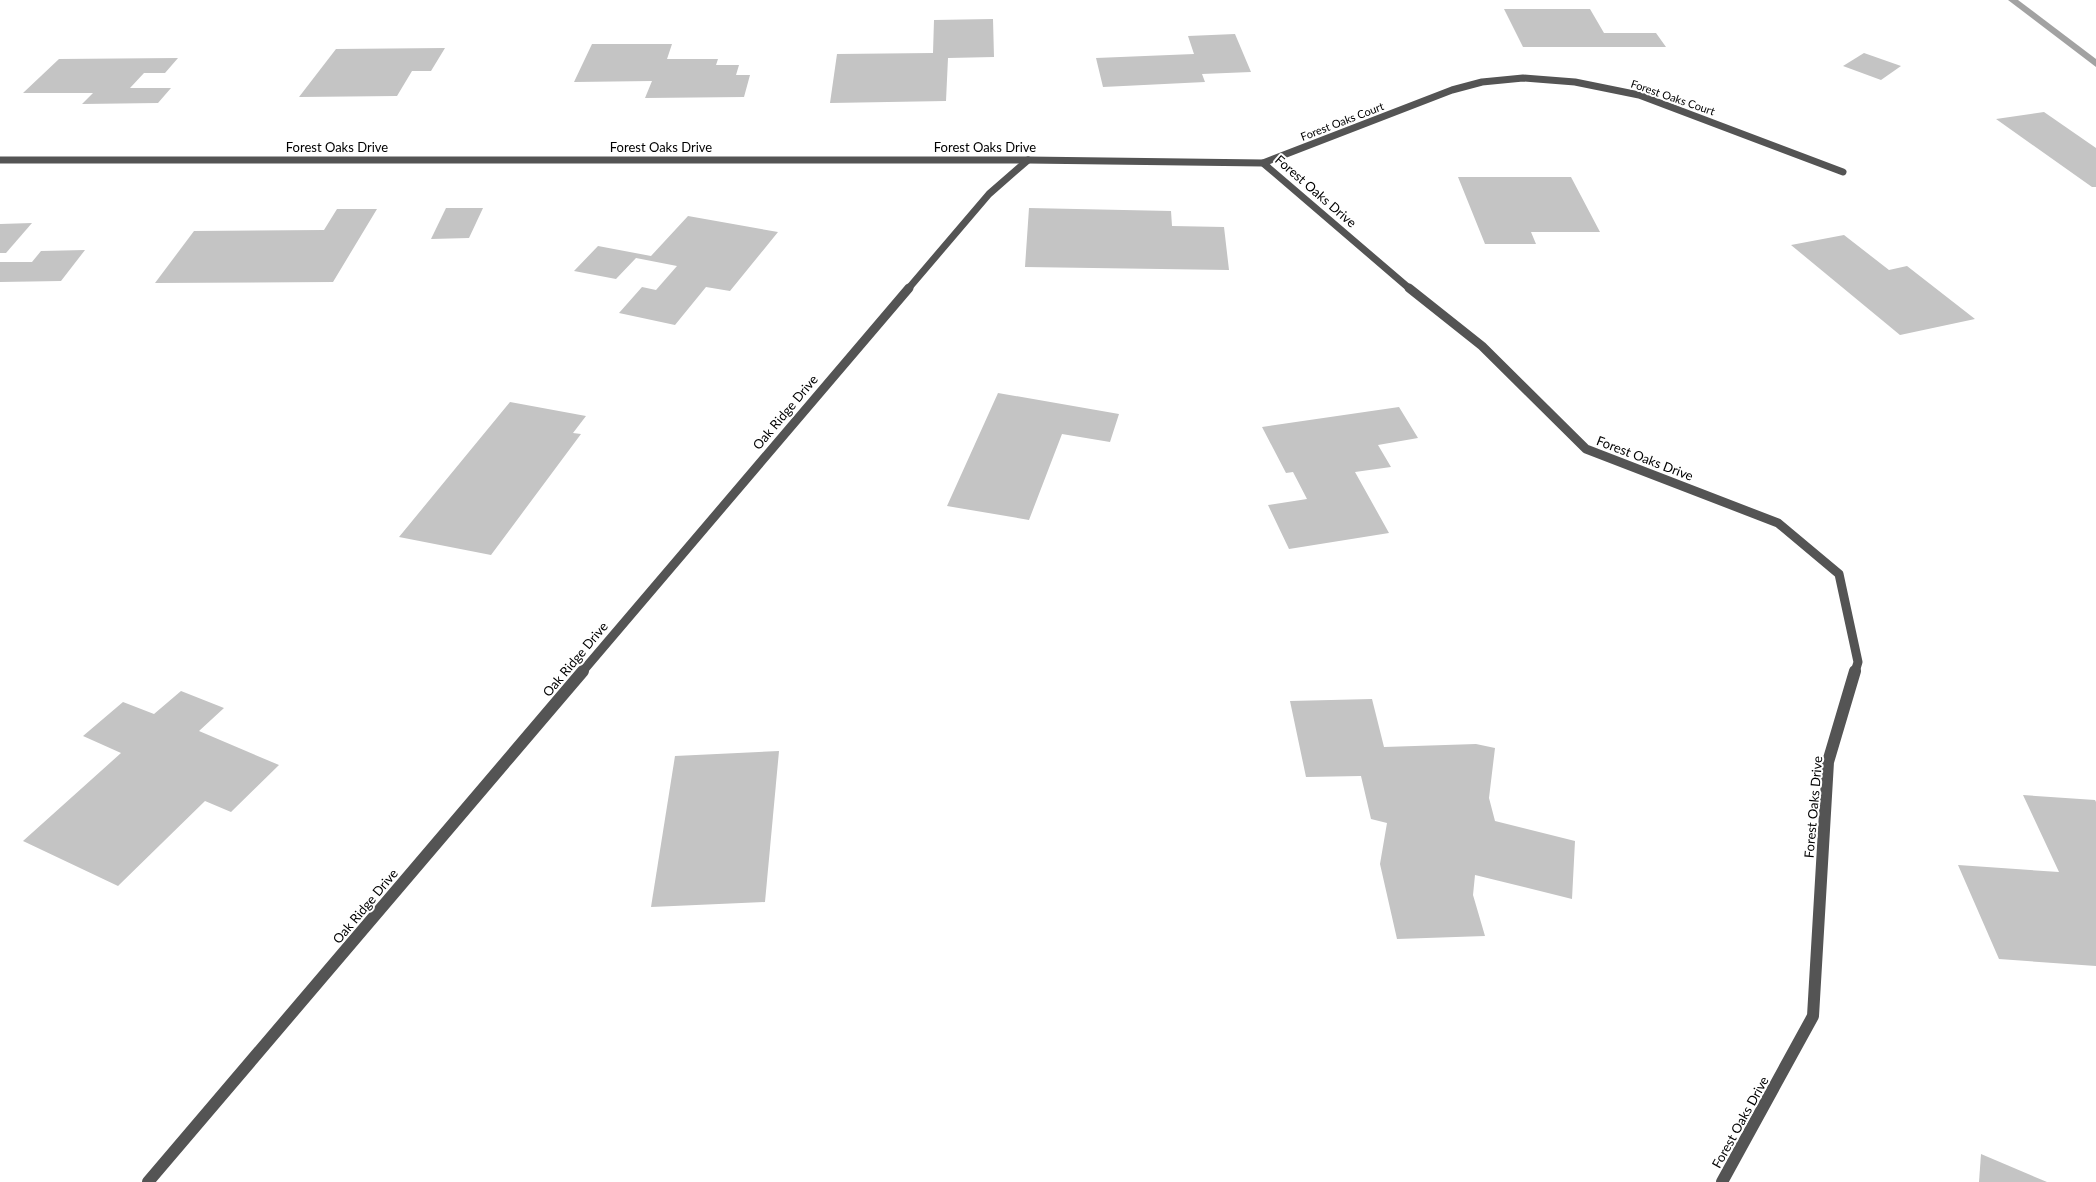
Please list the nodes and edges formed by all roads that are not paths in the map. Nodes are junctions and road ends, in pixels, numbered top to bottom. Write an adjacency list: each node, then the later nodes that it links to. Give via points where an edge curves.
1 (0, 160): 2 (street, Forest Oaks Drive)
2 (1028, 160): 3 (street, Forest Oaks Drive); 5 (street, Oak Ridge Drive, via 984,200)
3 (1263, 163): 4 (street, Forest Oaks Court, via 1452,90 1482,82 1523,78 1575,82 1639,94); 6 (street, Forest Oaks Drive, via 1422,299 1482,346 1586,449 1778,523 1839,574 1858,662 1828,762 1813,1016)
4 (1843, 172)
5 (148, 1182)
6 (1722, 1182)

